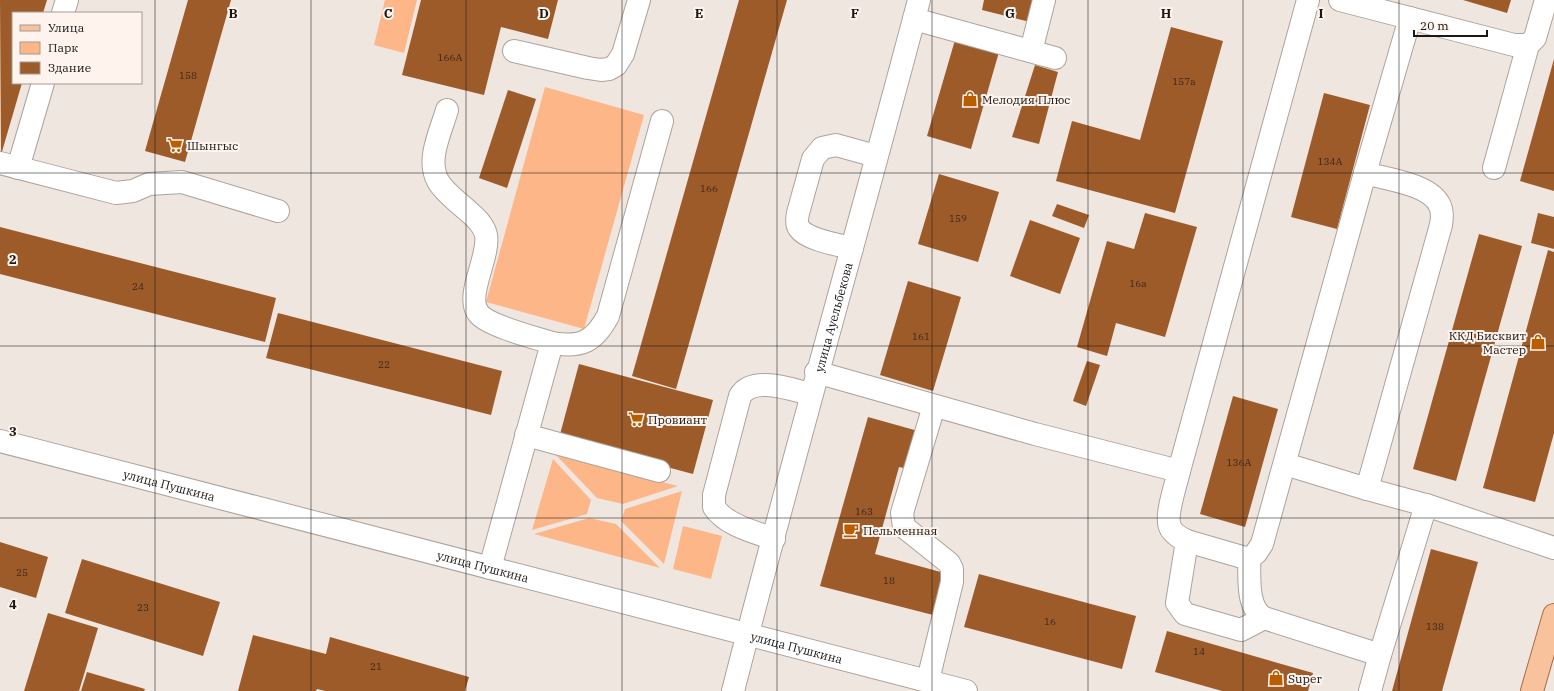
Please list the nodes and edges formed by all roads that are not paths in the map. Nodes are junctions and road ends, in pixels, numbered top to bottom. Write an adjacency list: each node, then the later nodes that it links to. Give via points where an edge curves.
1 (67, 0): 8 (street)
2 (639, 0): 11 (street, via 623,54 616,65 609,69 588,68)
3 (1044, 0): 12 (street)
4 (1308, 0): 31 (street)
5 (1340, 0): 9 (street)
6 (1546, 0): 10 (street, via 1535,38)
7 (916, 9): 12 (street); 17 (street, улица Ауельбекова)
8 (63, 12)
9 (1410, 18): 10 (street, via 1514,45); 20 (street)
10 (1528, 45): 19 (street)
11 (514, 51)
12 (1031, 51): 13 (street)
13 (1055, 58)
14 (43, 84): 18 (street)
15 (447, 110): 23 (street, via 435,151 434,172 438,182 482,225 486,234 485,254 474,298 475,307 479,314 490,322)
16 (662, 121): 23 (street, via 608,316 596,334 582,344 571,346)
17 (876, 156): 22 (street, улица Ауельбекова); 22 (street, via 836,145 822,148 813,160 798,213 799,229 804,233)
18 (9, 165): 21 (street, via 116,193 133,191 149,184 182,182)
19 (1494, 168)
20 (1365, 173): 29 (street); 32 (street, via 1429,192 1441,207 1442,216)
21 (278, 211)
22 (852, 248): 24 (street, улица Ауельбекова)
23 (552, 343): 27 (street)
24 (816, 372): 25 (street, улица Ауельбекова); 26 (street)
25 (812, 394): 34 (street, улица Ауельбекова); 34 (street, via 758,385 743,391 714,495 714,507 721,516)
26 (934, 406): 31 (street); 43 (street, via 902,514 904,527 945,558 952,568 952,582)
27 (526, 435): 30 (street); 38 (street)
28 (0, 441): 38 (street, улица Пушкина)
29 (1285, 464): 32 (street); 37 (street, via 1262,544)
30 (659, 471)
31 (1179, 471): 35 (street, via 1169,515 1170,527)
32 (1367, 489): 33 (street)
33 (1426, 505): 36 (street); 42 (street)
34 (774, 539): 41 (street, улица Ауельбекова)
35 (1187, 541): 37 (street); 40 (street, via 1177,603 1185,614 1242,630)
36 (1554, 548)
37 (1249, 559): 40 (street, via 1253,608)
38 (490, 568): 41 (street, улица Пушкина)
39 (1554, 615): 47 (main road)
40 (1264, 618): 42 (street)
41 (748, 635): 43 (street, улица Пушкина); 44 (street, улица Ауельбекова)
42 (1380, 654): 46 (street)
43 (928, 680): 45 (street, улица Пушкина)
44 (733, 691)
45 (966, 691)
46 (1370, 691)
47 (1532, 691)

